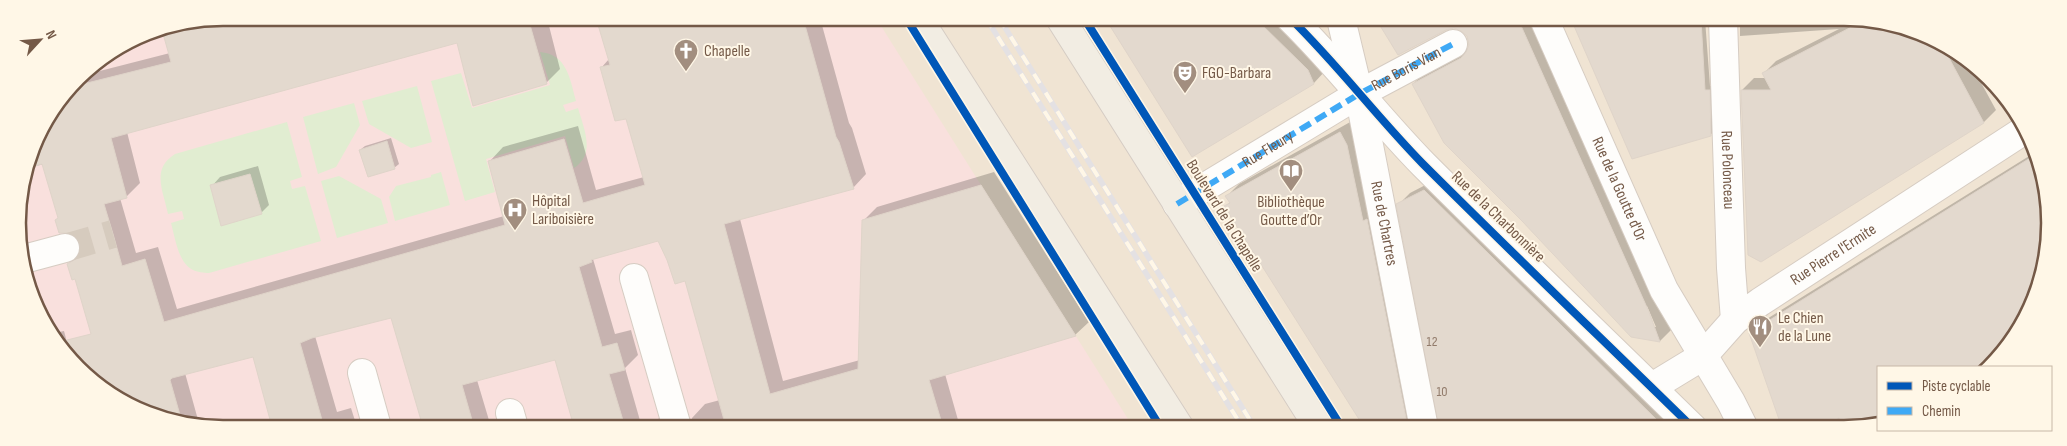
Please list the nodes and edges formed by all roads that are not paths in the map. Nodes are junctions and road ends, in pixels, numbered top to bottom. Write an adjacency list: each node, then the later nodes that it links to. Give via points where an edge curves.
1 (923, 26): 20 (main road)
2 (1065, 26): 10 (main road, Boulevard de la Chapelle)
3 (1298, 26): 8 (street, Rue de la Charbonnière, via 1328,55)
4 (1344, 26): 8 (street, Rue de Chartres)
5 (1547, 26): 15 (street, Rue de la Goutte d'Or, via 1664,290)
6 (1724, 26): 14 (street, Rue Polonceau)
7 (1453, 44): 8 (street, Rue Boris Vian)
8 (1359, 94): 10 (street, Rue Fleury); 17 (street, Rue de la Charbonnière, via 1422,163); 22 (street, Rue de Chartres)
9 (2019, 134): 14 (street, Rue Pierre l'Ermite)
10 (1177, 204): 21 (main road, Boulevard de la Chapelle)
11 (65, 248): 12 (street)
12 (29, 258)
13 (634, 278): 19 (street)
14 (1735, 320): 15 (street, Rue Pierre l'Ermite)
15 (1703, 356): 17 (street, Rue Pierre l'Ermite); 24 (street, Rue de la Goutte d'Or)
16 (362, 373): 18 (street)
17 (1652, 387): 23 (street, Rue de la Charbonnière)
18 (375, 420)
19 (675, 420)
20 (1175, 420)
21 (1314, 420)
22 (1422, 420)
23 (1685, 420)
24 (1740, 420)

